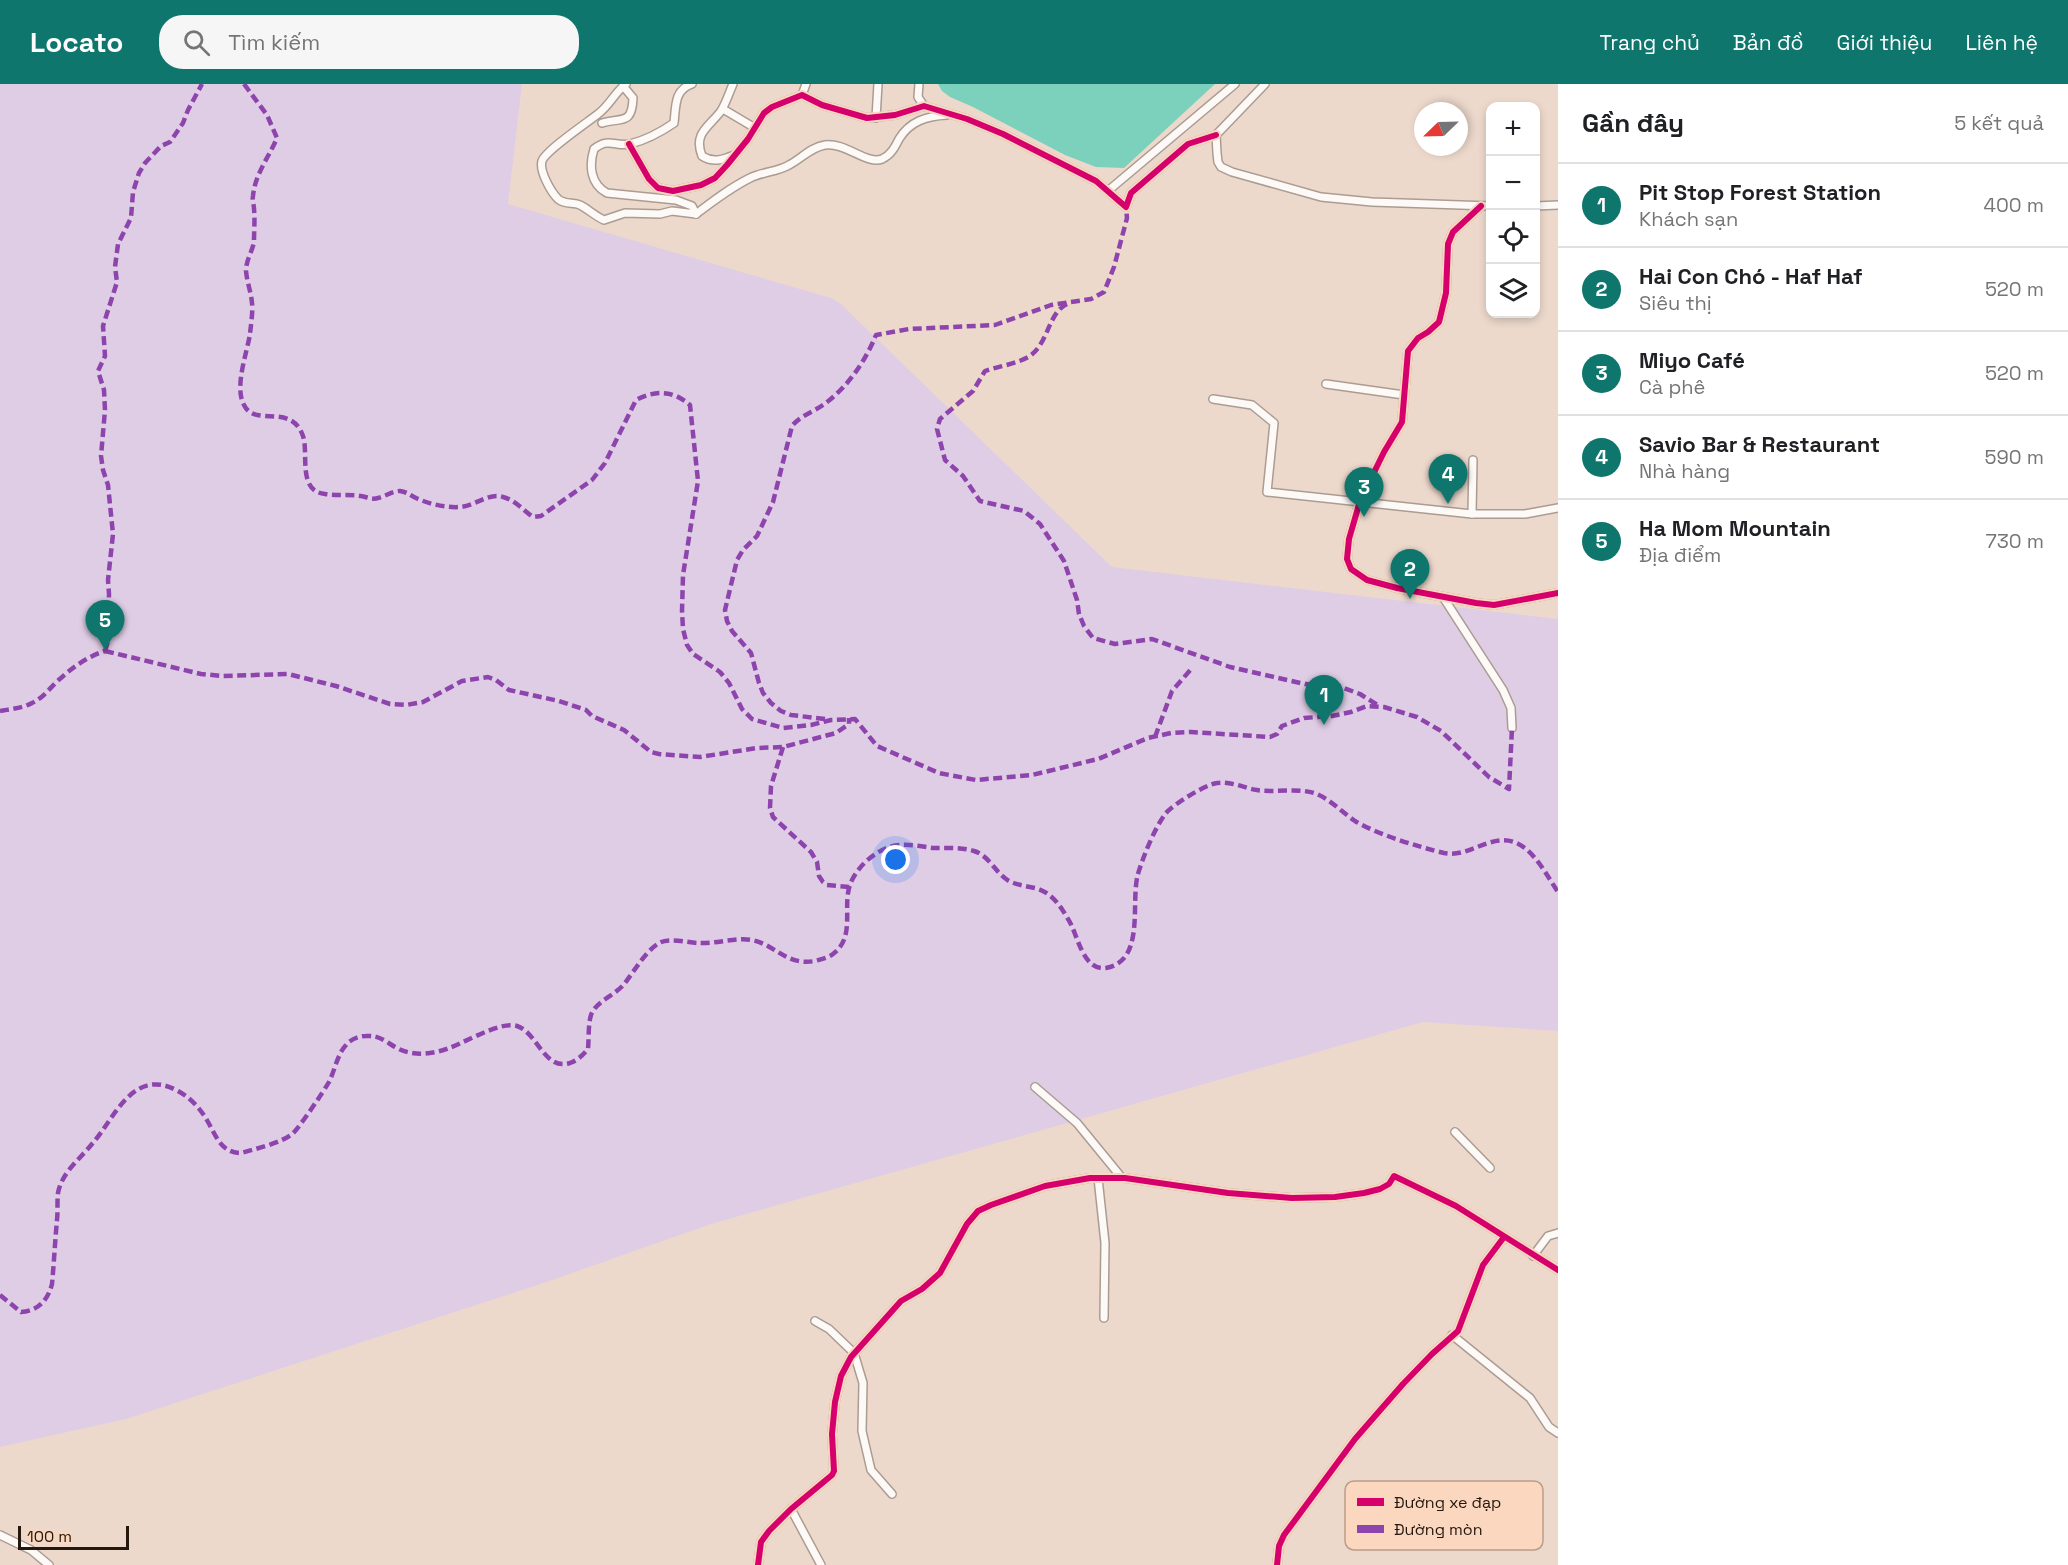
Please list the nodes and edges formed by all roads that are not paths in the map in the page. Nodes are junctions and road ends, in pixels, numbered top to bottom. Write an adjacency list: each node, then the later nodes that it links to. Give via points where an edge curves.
1 (692, 84): 17 (street, via 678,93 674,123)
2 (733, 84): 11 (street)
3 (806, 84): 9 (street)
4 (878, 84): 13 (street)
5 (919, 84): 10 (street, via 918,97)
6 (1234, 84): 19 (street)
7 (1265, 84): 16 (street)
8 (625, 85): 14 (street, via 633,98 629,116 622,121); 24 (street, via 606,108 546,155 542,167 549,184 558,199 581,206 604,220 625,213)
9 (802, 96): 13 (street); 15 (street, via 771,107)
10 (924, 106): 12 (street); 13 (street)
11 (723, 109): 15 (street); 18 (street, via 701,135 699,149 702,156 717,161)
12 (954, 115): 19 (street, via 1030,147); 24 (street, via 933,116 913,123 890,153 879,160 842,146 819,147 786,167 751,177)
13 (876, 118)
14 (602, 123)
15 (755, 128): 18 (street)
16 (1216, 135): 19 (street, via 1188,144 1131,193 1126,207); 21 (street, via 1221,167 1291,189 1346,201)
17 (629, 144): 18 (street, via 653,184 673,191 709,182); 24 (street, via 604,142 594,149 591,171 603,191 676,200 692,206)
18 (736, 154)
19 (1108, 190)
20 (1558, 205): 23 (street)
21 (1481, 206): 22 (street); 26 (street, via 1454,232 1448,244 1443,309 1439,322 1408,351)
22 (1486, 206)
23 (1540, 206)
24 (696, 214)
25 (1326, 384): 26 (street)
26 (1404, 395): 29 (street, via 1402,422)
27 (1213, 399): 29 (street, via 1252,405 1274,423 1267,492)
28 (1473, 460): 31 (street)
29 (1360, 501): 31 (street); 33 (street, via 1349,539 1347,559 1351,568 1367,580)
30 (1558, 508): 31 (street, via 1525,514)
31 (1472, 514)
32 (1558, 593): 33 (street, via 1494,605)
33 (1443, 597): 34 (street, via 1503,690 1511,708)
34 (1512, 728)
35 (1035, 1087): 39 (street, via 1077,1123)
36 (1455, 1132): 37 (street)
37 (1490, 1168)
38 (1098, 1178): 39 (street); 44 (street, via 1105,1242); 47 (street, via 1044,1186 978,1211 940,1273 901,1301)
39 (1122, 1178): 41 (street, via 1292,1198 1371,1192 1389,1184 1394,1176 1456,1206)
40 (1558, 1233): 42 (street, via 1548,1236)
41 (1504, 1238): 42 (street); 46 (street, via 1483,1265 1458,1331)
42 (1533, 1256): 43 (street)
43 (1558, 1270)
44 (1104, 1318)
45 (815, 1321): 47 (street)
46 (1452, 1335): 48 (street, via 1530,1398 1549,1427); 55 (street, via 1336,1461 1284,1535)
47 (854, 1353): 49 (street, via 863,1383 862,1431 871,1470); 50 (street, via 841,1376 835,1402 834,1471)
48 (1558, 1433)
49 (892, 1494)
50 (791, 1509): 53 (street, via 761,1542); 54 (street)
51 (0, 1535): 52 (street, via 31,1550)
52 (49, 1565)
53 (758, 1565)
54 (821, 1565)
55 (1277, 1565)

